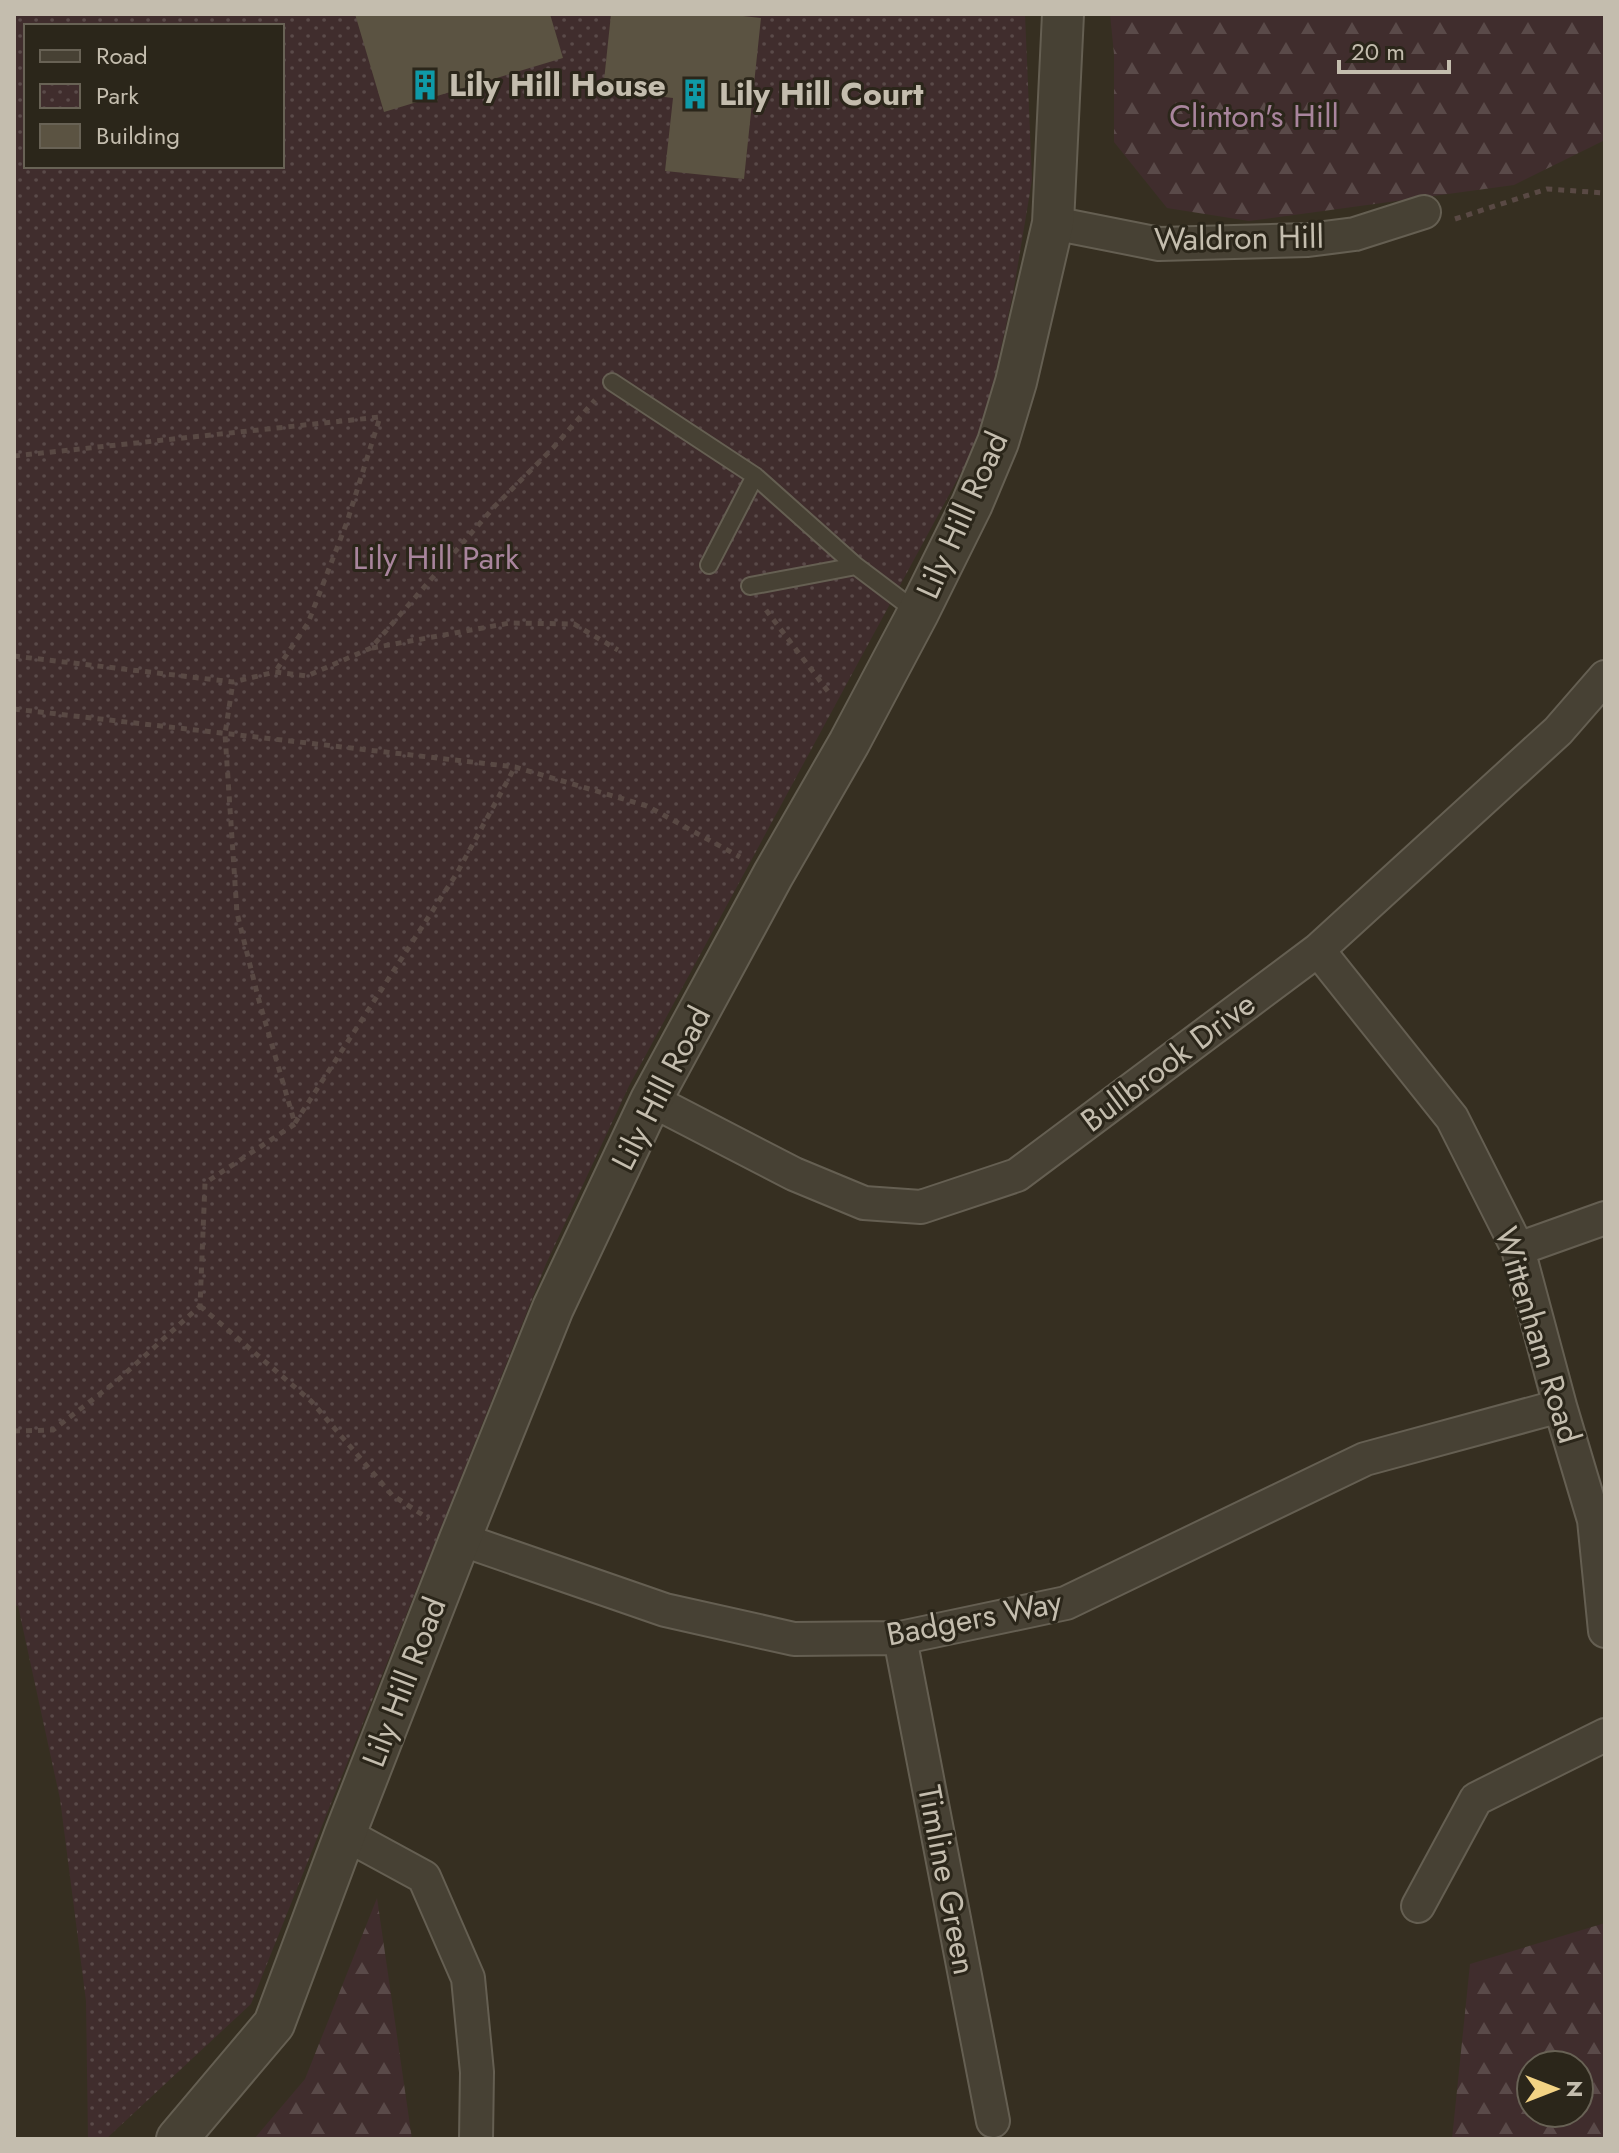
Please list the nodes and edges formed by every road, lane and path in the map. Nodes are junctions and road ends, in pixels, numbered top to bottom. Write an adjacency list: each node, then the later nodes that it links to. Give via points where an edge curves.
1 (1063, 14): 4 (street, Lily Hill Road)
2 (1605, 193): 3 (path, via 1547,189)
3 (1434, 217): 4 (street, Waldron Hill, via 1308,240 1159,244)
4 (1053, 223): 11 (street, Lily Hill Road, via 998,442)
5 (612, 382): 7 (lane); 12 (path)
6 (14, 456): 15 (path, via 380,417 308,623)
7 (755, 476): 8 (lane); 9 (lane)
8 (709, 565)
9 (856, 566): 10 (lane); 11 (lane)
10 (750, 586): 18 (path)
11 (918, 613): 22 (street, Lily Hill Road)
12 (371, 648): 13 (path, via 510,623 574,624); 15 (path, via 307,676)
13 (618, 650)
14 (14, 656): 17 (path)
15 (275, 672): 17 (path)
16 (1605, 677): 23 (street, Bullbrook Drive, via 1558,731)
17 (233, 682): 20 (path)
18 (834, 699)
19 (14, 709): 20 (path)
20 (225, 734): 21 (path); 25 (path, via 237,913)
21 (515, 767): 22 (path, via 647,806); 25 (path, via 457,873)
22 (773, 875): 24 (street, Lily Hill Road)
23 (1318, 950): 24 (street, Bullbrook Drive, via 1017,1175 921,1207 864,1203 794,1174); 27 (street, Wittenham Road, via 1452,1118)
24 (651, 1100): 31 (street, Lily Hill Road, via 553,1308)
25 (295, 1124): 28 (path, via 205,1183)
26 (1605, 1218): 27 (street)
27 (1518, 1249): 29 (street, Wittenham Road)
28 (200, 1306): 30 (path, via 53,1430); 31 (path, via 311,1401 392,1495)
29 (1560, 1406): 32 (street, Wittenham Road, via 1594,1520); 33 (street, Badgers Way, via 1365,1459 1066,1603)
30 (14, 1431)
31 (460, 1539): 33 (street, Badgers Way, via 665,1610 794,1639); 35 (street, Lily Hill Road)
32 (1605, 1631)
33 (900, 1638): 37 (street, Timline Green)
34 (1605, 1735): 36 (street, via 1476,1799)
35 (345, 1834): 38 (street, Lily Hill Road, via 274,2024); 39 (street, via 424,1877 468,1978 477,2072)
36 (1418, 1906)
37 (993, 2121)
38 (177, 2139)
39 (476, 2139)

